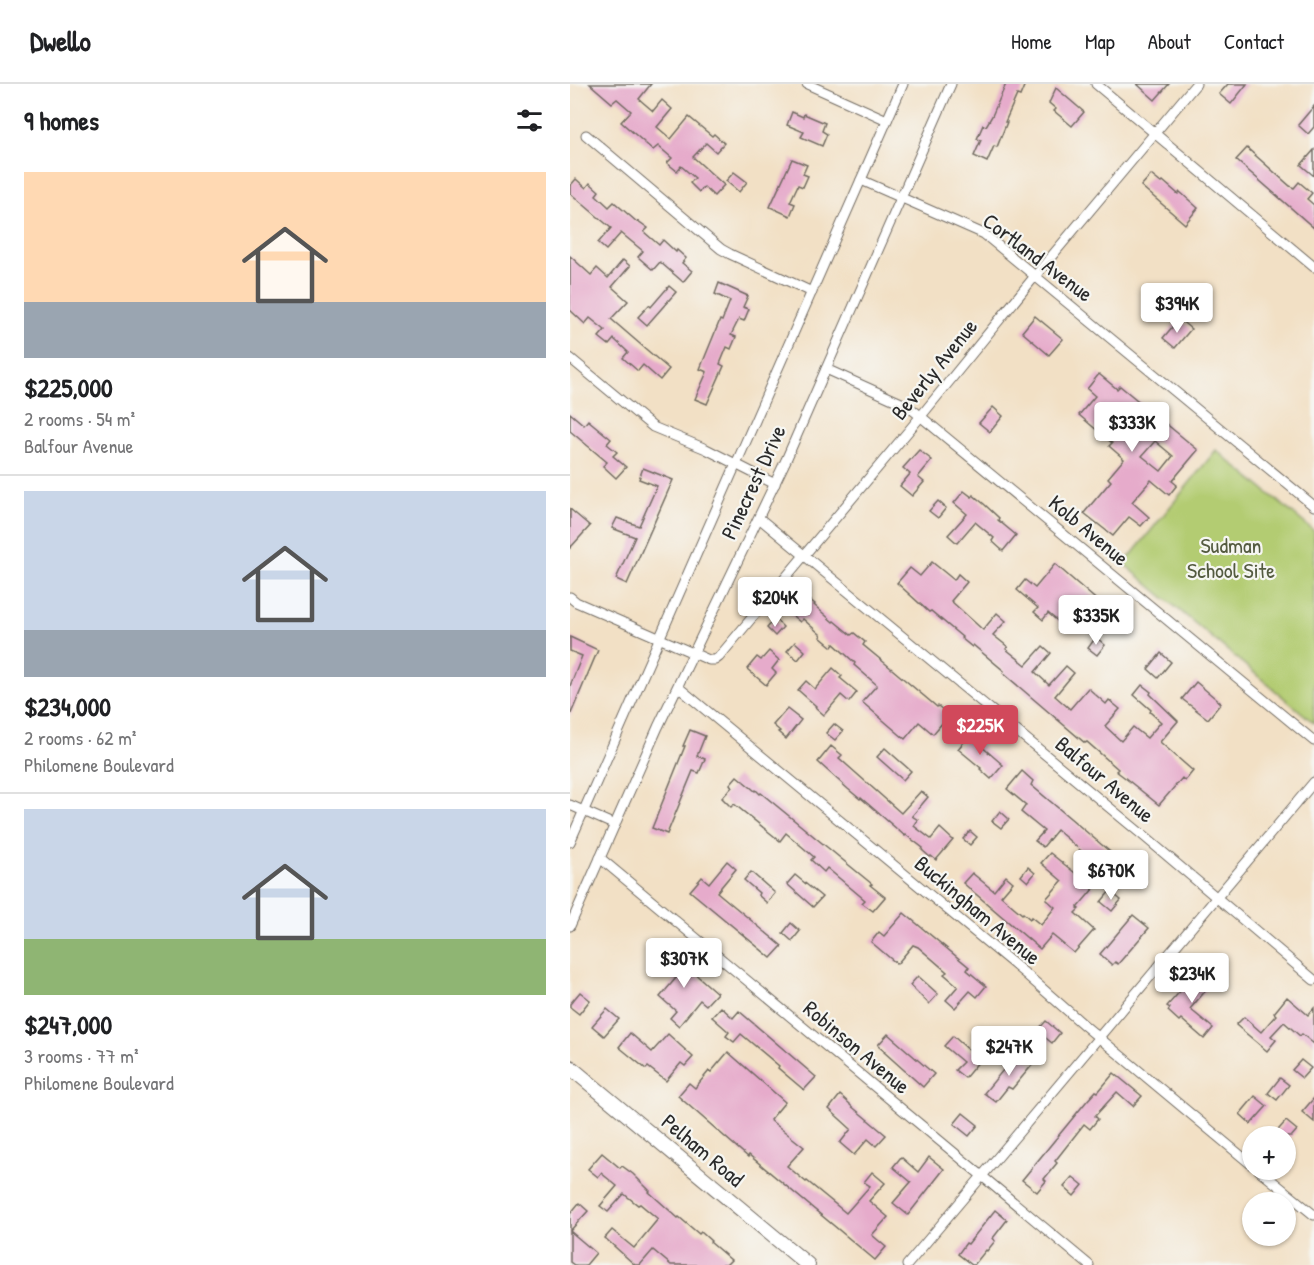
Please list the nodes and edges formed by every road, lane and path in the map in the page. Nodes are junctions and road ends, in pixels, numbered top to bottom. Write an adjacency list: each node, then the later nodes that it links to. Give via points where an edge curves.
1 (807, 84): 6 (street)
2 (903, 84): 6 (street, Pinecrest Drive)
3 (951, 84): 10 (street, Pinecrest Drive)
4 (1096, 84): 7 (street)
5 (1196, 84): 7 (street, Beverly Avenue)
6 (888, 120): 9 (street, Pinecrest Drive)
7 (1155, 133): 11 (street); 12 (street, Beverly Avenue)
8 (586, 135): 13 (street, via 721,249)
9 (861, 180): 10 (street, Cortland Avenue); 13 (street, Pinecrest Drive)
10 (901, 198): 12 (street, Cortland Avenue, via 984,234); 15 (street, Pinecrest Drive)
11 (1314, 267)
12 (1035, 276): 16 (street, Beverly Avenue); 19 (street, Cortland Avenue)
13 (812, 292): 17 (street, Pinecrest Drive)
14 (570, 358): 17 (street, via 653,427)
15 (826, 369): 16 (street, Kolb Avenue, via 908,406); 18 (street, Pinecrest Drive)
16 (921, 416): 21 (street, Beverly Avenue); 26 (street, Kolb Avenue)
17 (736, 463): 18 (street); 23 (street, Pinecrest Drive)
18 (775, 483): 20 (street, Pinecrest Drive)
19 (1314, 506)
20 (759, 518): 21 (street, Balfour Avenue); 24 (street, Pinecrest Drive)
21 (804, 556): 24 (street, Beverly Avenue, via 719,657 709,660); 33 (street, Balfour Avenue)
22 (570, 597): 23 (street)
23 (659, 639): 24 (street); 29 (street, Pinecrest Drive)
24 (694, 654): 25 (street, Pinecrest Drive)
25 (678, 687): 30 (street, Pinecrest Drive); 36 (street, Buckingham Avenue)
26 (1314, 741)
27 (1314, 782): 33 (street)
28 (570, 805): 29 (street)
29 (583, 812): 30 (street); 31 (street, Pinecrest Drive)
30 (615, 825): 32 (street, Pinecrest Drive)
31 (570, 842)
32 (600, 858): 34 (street, Pinecrest Drive); 39 (street, Robinson Avenue)
33 (1217, 897): 35 (street, Balfour Avenue); 36 (street)
34 (570, 926)
35 (1314, 980)
36 (1099, 1037): 38 (street, Buckingham Avenue); 39 (street)
37 (570, 1067): 42 (main road, Pelham Road)
38 (1242, 1156)
39 (982, 1176): 43 (street); 44 (street, Robinson Avenue)
40 (1271, 1180): 41 (street)
41 (1314, 1215)
42 (808, 1265)
43 (907, 1265)
44 (1089, 1265)

